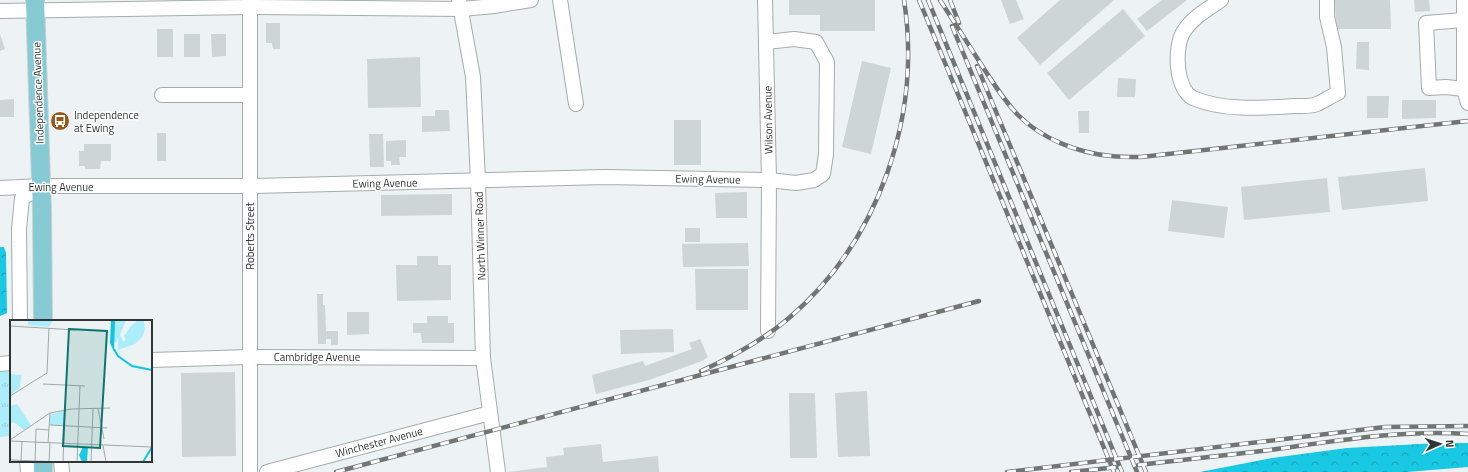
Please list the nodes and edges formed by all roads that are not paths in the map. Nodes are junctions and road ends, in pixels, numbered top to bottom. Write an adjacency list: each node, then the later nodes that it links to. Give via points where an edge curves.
1 (531, 0): 8 (street, via 494,6)
2 (560, 0): 16 (street)
3 (765, 0): 12 (street, Wilson Avenue)
4 (1221, 0): 5 (street, via 1200,14 1183,31 1178,72 1181,84 1192,97 1243,109 1316,105 1338,93 1334,47 1327,18)
5 (1327, 0)
6 (1464, 0): 11 (street)
7 (250, 3): 8 (street); 9 (street); 14 (street, Roberts Street)
8 (461, 4): 18 (street, North Winner Road, via 473,77)
9 (35, 5): 10 (street); 19 (main road, Independence Avenue)
10 (0, 11)
11 (1464, 20): 15 (street); 15 (street, via 1426,23 1429,88 1446,87)
12 (766, 42): 17 (street, Wilson Avenue); 17 (street, Ewing Avenue, via 794,39 816,42 827,62 826,154 823,174 814,180 796,183)
13 (162, 95): 14 (street)
14 (250, 95): 20 (street, Roberts Street)
15 (1467, 95)
16 (576, 104)
17 (769, 180): 18 (street, Ewing Avenue, via 605,177); 24 (street, Wilson Avenue)
18 (478, 181): 20 (street, Ewing Avenue); 26 (street, North Winner Road)
19 (42, 186): 20 (street, Ewing Avenue); 21 (street, Ewing Avenue); 22 (street, via 22,198 19,229); 23 (main road, Independence Avenue)
20 (250, 186): 25 (street, Roberts Street)
21 (0, 188)
22 (20, 320)
23 (43, 320)
24 (768, 331)
25 (249, 357): 26 (street, Cambridge Avenue); 27 (street, Cambridge Avenue); 31 (street, Roberts Street)
26 (483, 358): 30 (street, North Winner Road)
27 (152, 360)
28 (10, 363): 29 (street)
29 (0, 364)
30 (490, 412): 32 (street, Winchester Avenue); 33 (street, North Winner Road)
31 (250, 472)
32 (267, 472)
33 (498, 472)

